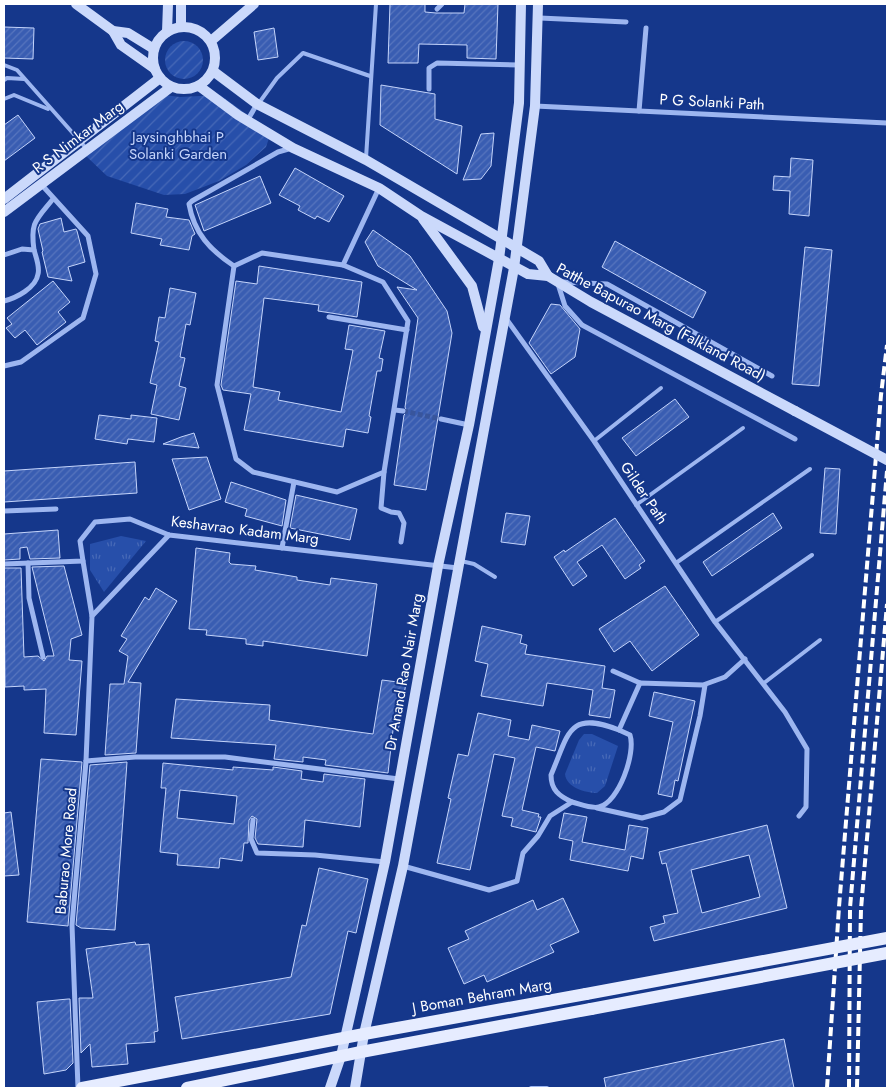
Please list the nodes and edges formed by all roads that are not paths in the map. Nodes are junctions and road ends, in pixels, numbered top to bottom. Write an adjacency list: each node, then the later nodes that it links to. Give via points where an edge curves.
1 (76, 4): 14 (main road)
2 (168, 4): 15 (main road)
3 (180, 4): 12 (main road)
4 (254, 4): 16 (main road)
5 (376, 4): 22 (lane)
6 (442, 4): 9 (street)
7 (521, 4): 18 (main road, Dr Anand Rao Nair Marg)
8 (538, 4): 30 (main road)
9 (437, 9)
10 (540, 18): 11 (street)
11 (626, 22)
12 (181, 27): 15 (main road); 16 (main road, via 198,30)
13 (646, 28): 32 (street)
14 (113, 31): 17 (main road, via 128,33); 21 (main road, via 121,45)
15 (167, 32): 17 (main road)
16 (211, 41): 20 (main road, via 215,51)
17 (154, 49): 21 (main road)
18 (519, 65): 27 (street, via 436,63 429,68); 46 (main road, Dr Anand Rao Nair Marg, via 518,103)
19 (4, 66): 23 (lane, via 17,70)
20 (213, 71): 25 (main road); 29 (main road)
21 (157, 74): 26 (main road); 35 (main road, R S Nimkar Marg)
22 (370, 76): 29 (lane, via 303,53 277,78); 38 (lane)
23 (24, 79): 24 (lane); 31 (lane)
24 (4, 80)
25 (199, 86): 26 (main road, via 188,89); 33 (main road, Patthe Bapurao Marg (Falkland Road))
26 (170, 87): 36 (main road, R S Nimkar Marg)
27 (429, 88)
28 (4, 98): 31 (lane, via 14,95)
29 (257, 104): 33 (street); 38 (main road)
30 (535, 106): 32 (street, P G Solanki Path); 47 (main road)
31 (50, 110): 35 (lane)
32 (639, 111): 34 (street, P G Solanki Path)
33 (247, 121): 37 (main road, Patthe Bapurao Marg (Falkland Road))
34 (887, 124)
35 (78, 140): 36 (lane); 39 (main road, R S Nimkar Marg)
36 (86, 148): 40 (main road, R S Nimkar Marg)
37 (293, 148): 41 (main road, Patthe Bapurao Marg (Falkland Road)); 52 (street, via 278,152 189,204 204,242)
38 (366, 160): 46 (main road)
39 (32, 176): 40 (street); 42 (main road, R S Nimkar Marg)
40 (40, 184): 43 (street); 44 (main road, R S Nimkar Marg)
41 (380, 188): 45 (main road, Patthe Bapurao Marg (Falkland Road)); 51 (street)
42 (4, 198)
43 (54, 198): 48 (street, via 31,230); 60 (street, via 88,236 96,274 83,318 21,362)
44 (4, 212)
45 (421, 216): 50 (main road, Patthe Bapurao Marg (Falkland Road)); 59 (main road, via 472,286)
46 (502, 239): 47 (main road); 50 (main road, Dr Anand Rao Nair Marg)
47 (517, 248): 53 (main road); 54 (main road, via 539,261)
48 (34, 250): 49 (street, via 22,249); 55 (street, via 38,275 33,284 15,298)
49 (4, 255)
50 (499, 259): 53 (main road, Patthe Bapurao Marg (Falkland Road)); 59 (main road, Dr Anand Rao Nair Marg)
51 (344, 265): 52 (street, via 262,253); 58 (street, via 383,282 408,321)
52 (234, 266): 73 (street, via 217,385 229,435 236,459 254,472)
53 (514, 268): 54 (main road, Patthe Bapurao Marg (Falkland Road)); 56 (main road)
54 (553, 279): 61 (street, via 607,284); 68 (street, via 565,306 582,325); 70 (main road, Patthe Bapurao Marg (Falkland Road), bridge)
55 (4, 301)
56 (504, 316): 69 (street, Gilder Path); 85 (main road)
57 (329, 317): 58 (street)
58 (407, 330): 63 (street)
59 (484, 334): 66 (main road, Dr Anand Rao Nair Marg)
60 (4, 366)
61 (772, 376)
62 (661, 388): 69 (lane)
63 (395, 410): 64 (street); 72 (street)
64 (403, 411)
65 (441, 419): 66 (street)
66 (469, 424): 86 (main road, Dr Anand Rao Nair Marg)
67 (743, 428): 74 (lane)
68 (795, 439)
69 (594, 441): 74 (street, Gilder Path)
70 (887, 460)
71 (810, 469): 83 (lane)
72 (384, 472): 73 (street, via 337,492); 78 (street, via 382,508 399,513 404,523)
73 (294, 482): 79 (street)
74 (636, 505): 83 (street, Gilder Path)
75 (56, 509): 76 (street)
76 (4, 512)
77 (169, 535): 79 (street, Keshavrao Kadam Marg); 81 (street, Keshavrao Kadam Marg, via 130,519 95,522 80,541); 88 (street)
78 (401, 542)
79 (282, 548): 86 (street, Keshavrao Kadam Marg)
80 (812, 555): 89 (lane)
81 (83, 561): 82 (street); 88 (street, Baburao More Road)
82 (28, 563): 84 (street); 91 (street, via 29,598)
83 (676, 563): 89 (street, Gilder Path)
84 (4, 564)
85 (458, 564): 86 (street, Keshavrao Kadam Marg); 87 (lane, via 474,564); 105 (main road)
86 (438, 566): 99 (main road, Dr Anand Rao Nair Marg)
87 (495, 577)
88 (92, 616): 98 (street, Baburao More Road)
89 (715, 622): 92 (street, Gilder Path)
90 (820, 640): 95 (lane)
91 (43, 657)
92 (745, 659): 95 (street, Gilder Path); 96 (street, via 725,677)
93 (612, 671): 94 (street)
94 (640, 683): 96 (street); 97 (street)
95 (764, 683): 102 (street, Gilder Path, via 807,749 806,807)
96 (705, 685): 101 (street, via 680,800 664,812 642,818)
97 (619, 730): 100 (street, via 586,721 578,723 569,733 551,781 556,792); 101 (street, via 630,735 631,756 615,795)
98 (86, 761): 99 (street, via 135,757 225,757); 112 (street, Baburao More Road, via 72,924)
99 (400, 779): 104 (main road, Dr Anand Rao Nair Marg)
100 (572, 802): 101 (street); 105 (street, via 550,816 523,853 517,881 489,890)
101 (595, 808)
102 (799, 816)
103 (253, 820): 104 (street, via 251,839 257,853)
104 (385, 862): 109 (main road, Dr Anand Rao Nair Marg)
105 (403, 866): 108 (main road)
106 (887, 938): 108 (main road, J Boman Behram Marg, bridge)
107 (887, 952): 110 (main road, bridge)
108 (364, 1034): 109 (main road, J Boman Behram Marg); 110 (main road)
109 (344, 1038): 111 (main road, Dr Anand Rao Nair Marg); 112 (main road, J Boman Behram Marg)
110 (361, 1052): 111 (main road); 115 (main road)
111 (341, 1056): 113 (main road); 114 (main road, Dr Anand Rao Nair Marg)
112 (80, 1088)
113 (187, 1088)
114 (330, 1088)
115 (355, 1088)
116 (531, 1088): 117 (lane)
117 (547, 1088)

